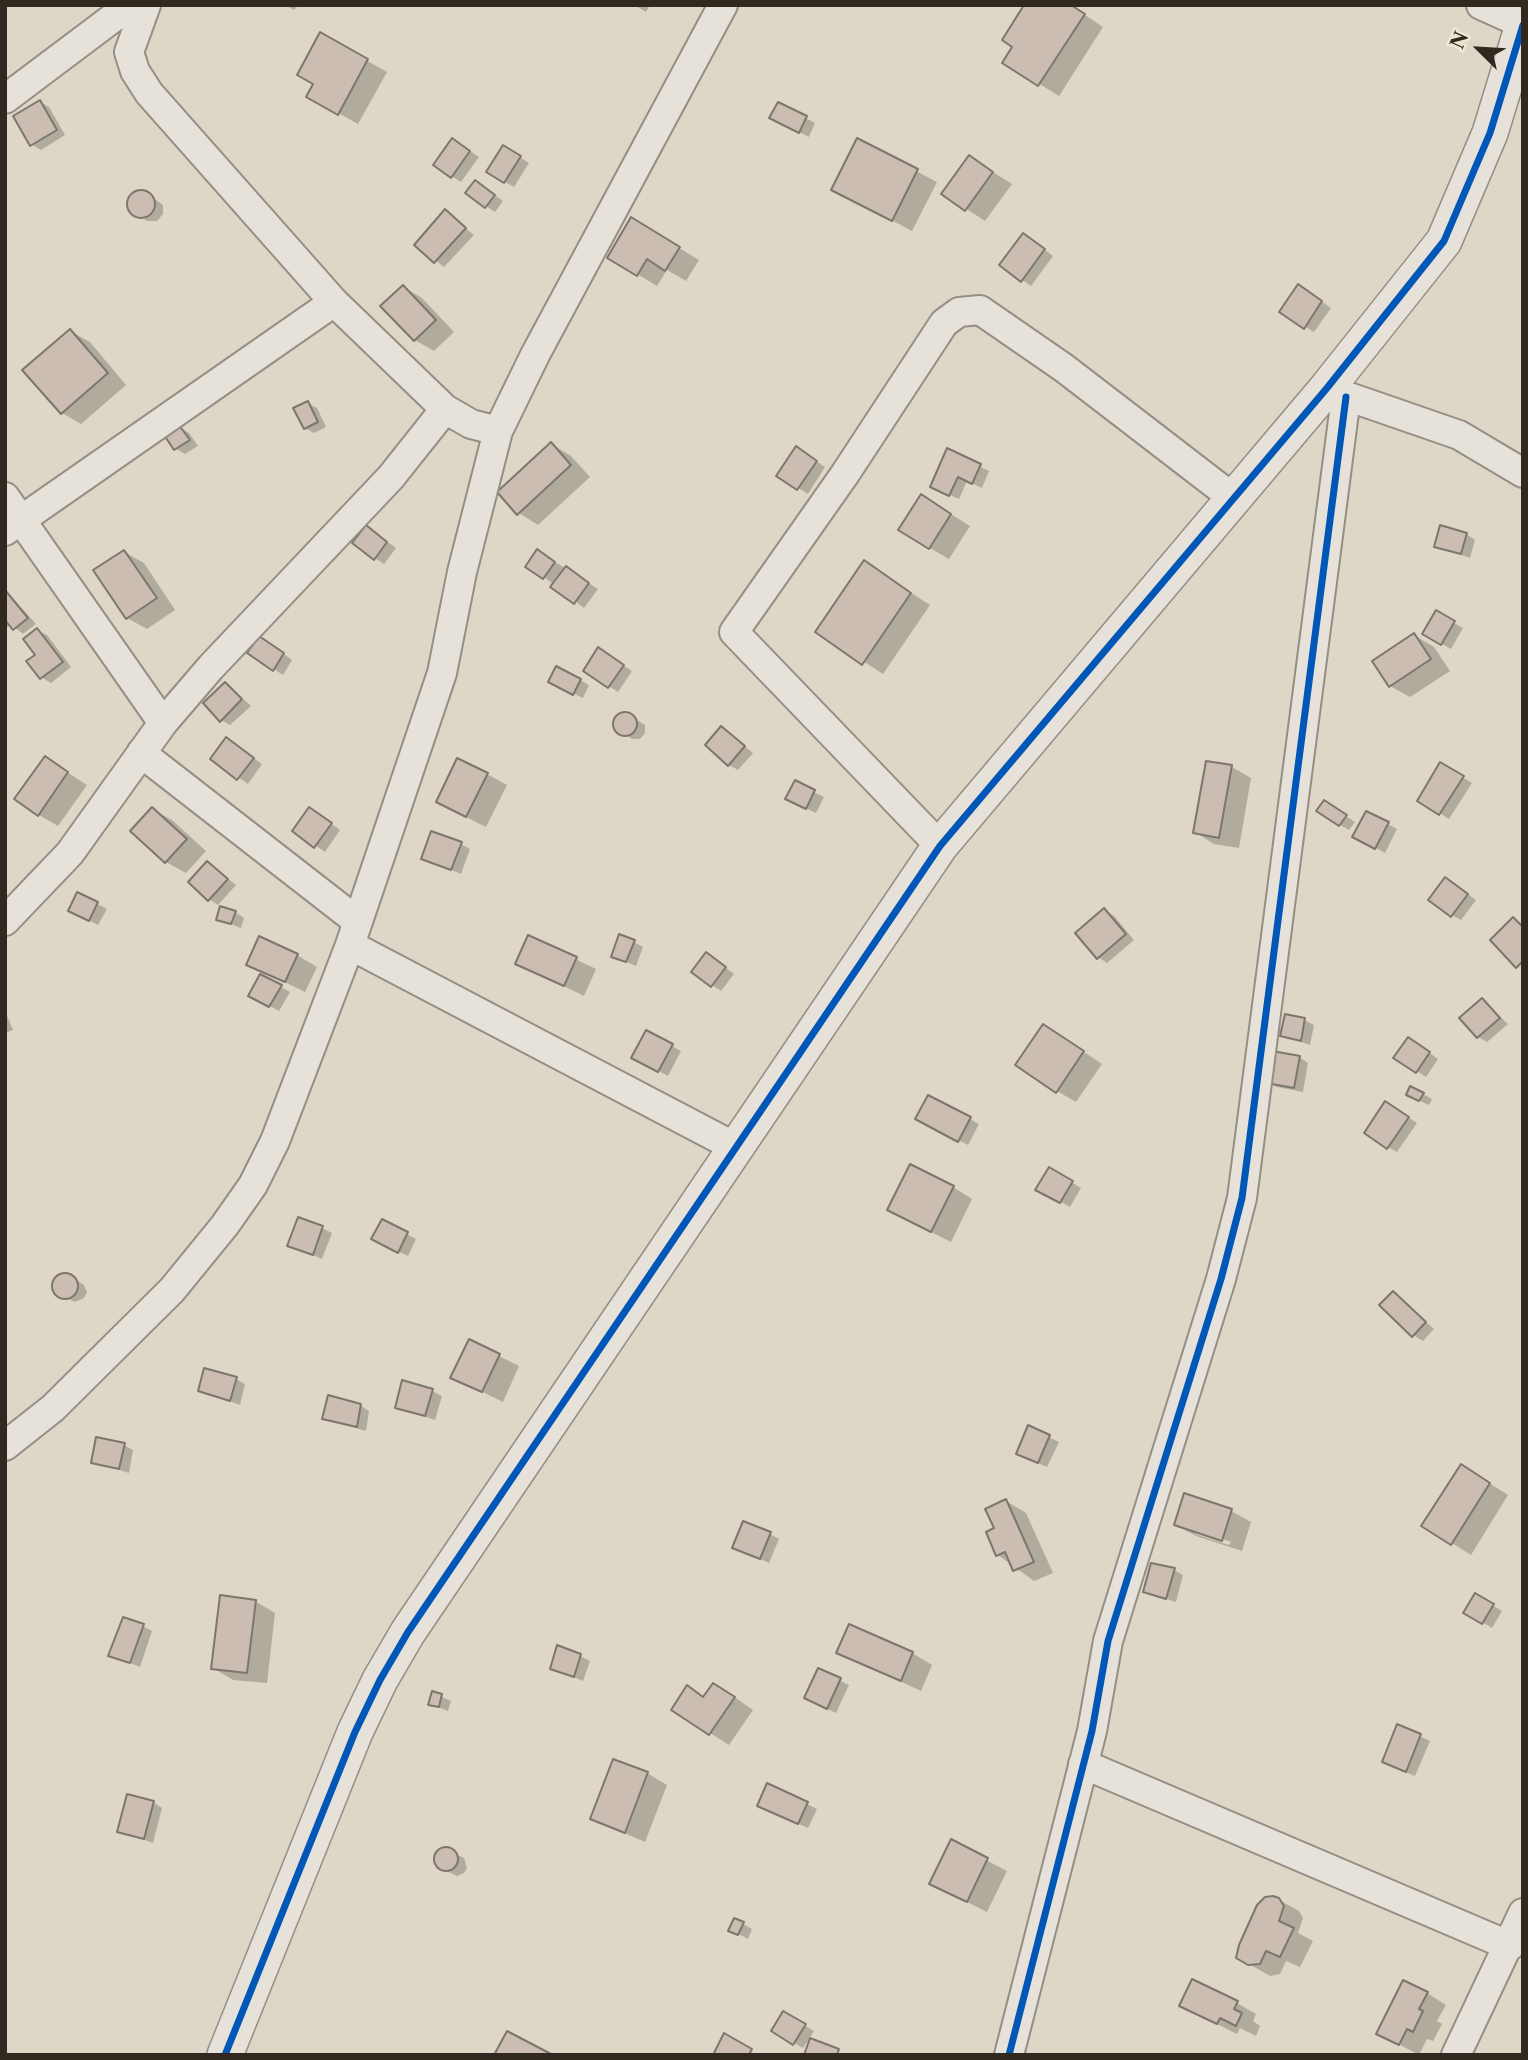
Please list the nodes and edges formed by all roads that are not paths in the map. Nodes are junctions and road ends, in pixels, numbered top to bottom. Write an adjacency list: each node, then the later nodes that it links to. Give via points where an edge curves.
1 (130, 5): 6 (street)
2 (146, 5): 7 (street, via 129,52 135,71)
3 (723, 5): 10 (street)
4 (1481, 5): 5 (street)
5 (1523, 24): 8 (street, via 1490,133 1444,242)
6 (5, 99)
7 (334, 302): 9 (street); 13 (street)
8 (1336, 393): 11 (street, via 1459,435); 12 (street); 21 (street, via 1242,1198 1108,1641)
9 (445, 409): 10 (street, via 471,424); 14 (street, via 391,477)
10 (498, 431): 18 (street, via 442,673)
11 (1523, 473)
12 (1233, 498): 16 (street); 16 (street, via 1064,368 979,310 959,312 944,323 734,632)
13 (10, 515): 14 (street)
14 (163, 723): 15 (street)
15 (141, 753): 17 (street, via 70,853); 18 (street)
16 (940, 846): 19 (street)
17 (5, 921)
18 (353, 933): 19 (street); 20 (street, via 275,1141 246,1195 172,1290 122,1343)
19 (735, 1147): 24 (street, via 380,1680)
20 (5, 1446)
21 (1083, 1764): 23 (street); 25 (street)
22 (1523, 1913): 23 (street)
23 (1510, 1946): 26 (street)
24 (225, 2055)
25 (1009, 2055)
26 (1456, 2055)

